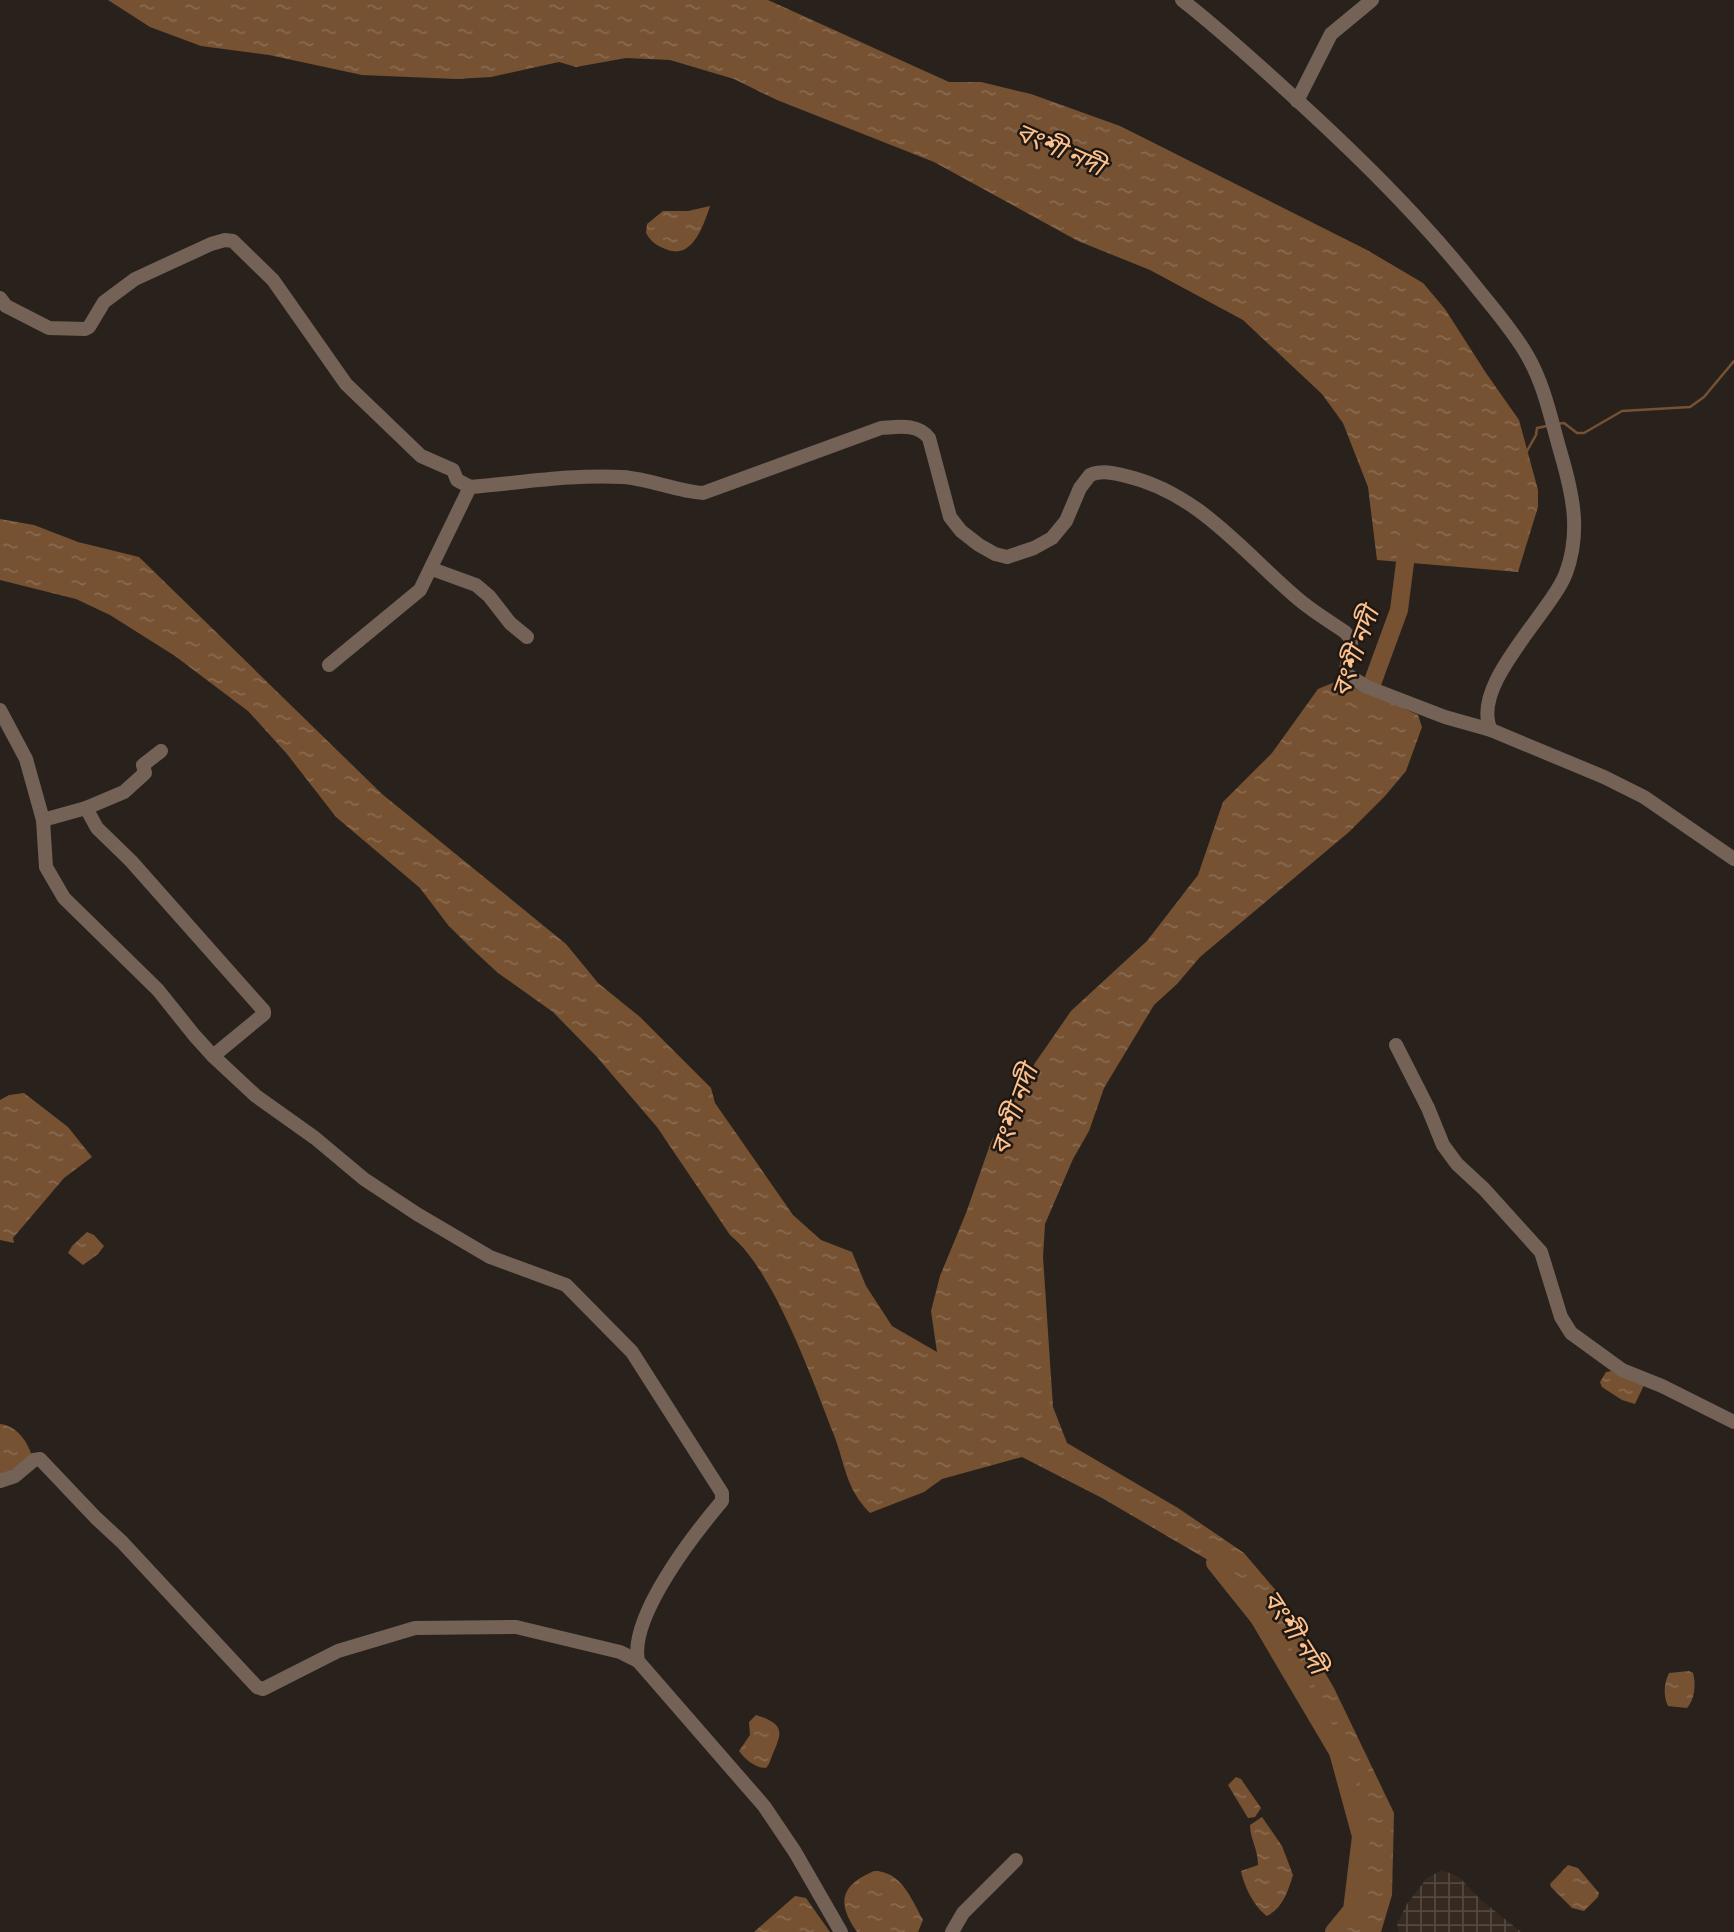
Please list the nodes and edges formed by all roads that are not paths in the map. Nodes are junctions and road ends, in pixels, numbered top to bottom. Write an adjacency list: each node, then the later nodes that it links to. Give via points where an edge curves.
1 (1182, 0): 3 (street)
2 (1372, 0): 3 (street, via 1331,34)
3 (1297, 100): 10 (street, via 1449,253 1507,325 1544,390 1574,505 1572,553 1565,576 1490,695 1486,715)
4 (0, 298): 5 (street, via 6,306 49,328 81,330 89,327 104,302 135,279 211,244 233,241 273,280 346,384 421,456 453,470 457,480)
5 (470, 487): 6 (street); 10 (street, via 624,477 703,492 881,428 907,427 921,430 929,438 950,517 961,531 1007,557 1052,538 1090,475 1111,472 1142,479 1175,493 1351,639 1346,674 1350,678)
6 (432, 569): 7 (street, via 476,585); 8 (street, via 420,590)
7 (527, 637)
8 (328, 665)
9 (0, 710): 13 (street, via 26,759)
10 (1491, 730): 14 (street, via 1582,766 1644,797)
11 (161, 751): 12 (street, via 143,765 145,773 128,790)
12 (86, 808): 13 (street); 16 (street, via 97,828 264,1011)
13 (43, 820): 16 (street, via 46,867 64,898 158,990)
14 (1734, 859)
15 (1396, 1045): 17 (street, via 1443,1145 1541,1252 1571,1333 1622,1370)
16 (213, 1056): 19 (street, via 265,1102 416,1214 490,1257 566,1285 632,1352 722,1493 722,1501 653,1597 640,1636)
17 (1734, 1422)
18 (0, 1480): 19 (street, via 15,1476 34,1460 46,1463 263,1689 338,1651 415,1628 516,1627 620,1652)
19 (638, 1661): 21 (street, via 764,1806)
20 (1016, 1860): 22 (street, via 963,1913)
21 (841, 1932)
22 (953, 1932)

